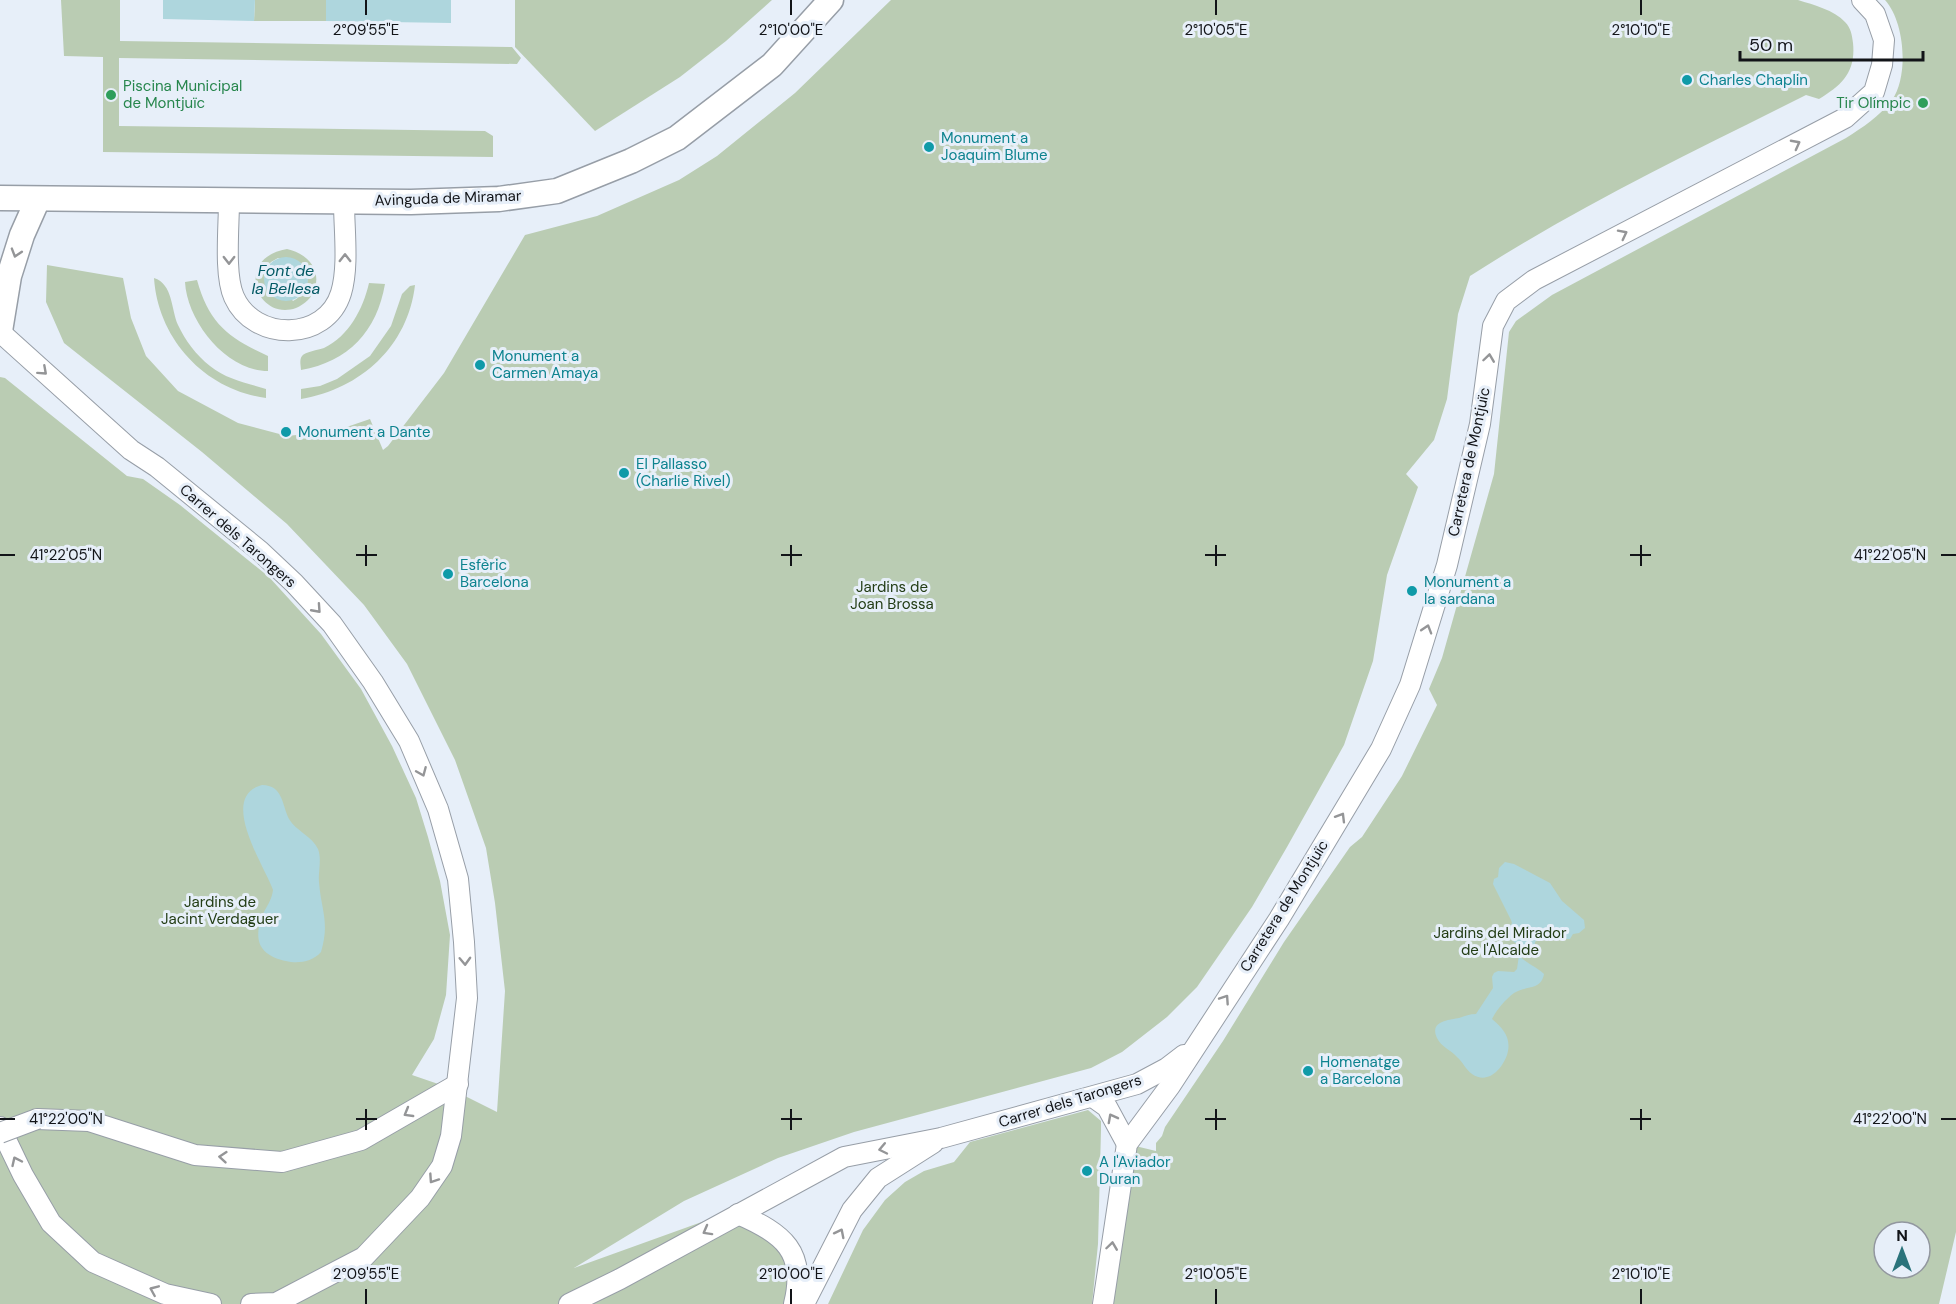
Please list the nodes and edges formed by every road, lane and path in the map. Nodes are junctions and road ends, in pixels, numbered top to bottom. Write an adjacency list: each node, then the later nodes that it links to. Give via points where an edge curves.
1 (831, 0): 6 (street, Avinguda de Miramar, via 772,65 678,138 631,161 557,191 499,199)
2 (1862, 0): 8 (street, Carretera de Montjuïc, one-way to 2, via 1279,919 1381,750 1410,685 1447,565 1480,424 1493,326 1506,301 1534,280 1845,118 1874,92 1882,65 1884,40 1875,14)
3 (0, 198): 4 (street, Avinguda de Miramar)
4 (38, 199): 5 (street, Avinguda de Miramar); 7 (street, one-way to 7, via 9,276)
5 (229, 201): 6 (street, Avinguda de Miramar); 6 (street, one-way to 6, via 229,279 234,297 244,313 260,325 279,331 316,324 341,295 345,277)
6 (344, 202)
7 (0, 332): 9 (street, Carrer dels Tarongers, one-way to 9, via 131,450 157,467 294,583 332,624 409,741 438,809 458,879 467,998)
8 (1193, 1048): 10 (street, Carrer dels Tarongers, via 1137,1084); 14 (street, Carretera de Montjuïc)
9 (458, 1084): 12 (street, one-way to 12, bridge, via 361,1140 282,1162 195,1155 89,1121 37,1119); 17 (street, Carrer dels Tarongers, one-way to 17, via 452,1136 442,1167 420,1198 364,1257 276,1303)
10 (1093, 1097): 13 (street, Carrer dels Tarongers); 14 (street, one-way to 10, via 1107,1107)
11 (0, 1127): 16 (street, one-way to 11, via 165,1294 93,1262 51,1223)
12 (0, 1133)
13 (940, 1138): 15 (street, Carrer dels Tarongers, one-way to 15, via 844,1157); 20 (street, Carrer dels Tarongers, one-way to 13, via 852,1210 878,1178)
14 (1126, 1144): 21 (street, one-way to 14)
15 (738, 1214): 18 (street, Carrer dels Tarongers, one-way to 18); 19 (street, via 764,1225 787,1246 799,1275)
16 (211, 1304)
17 (251, 1304)
18 (570, 1304)
19 (794, 1304)
20 (804, 1304)
21 (1103, 1304)

